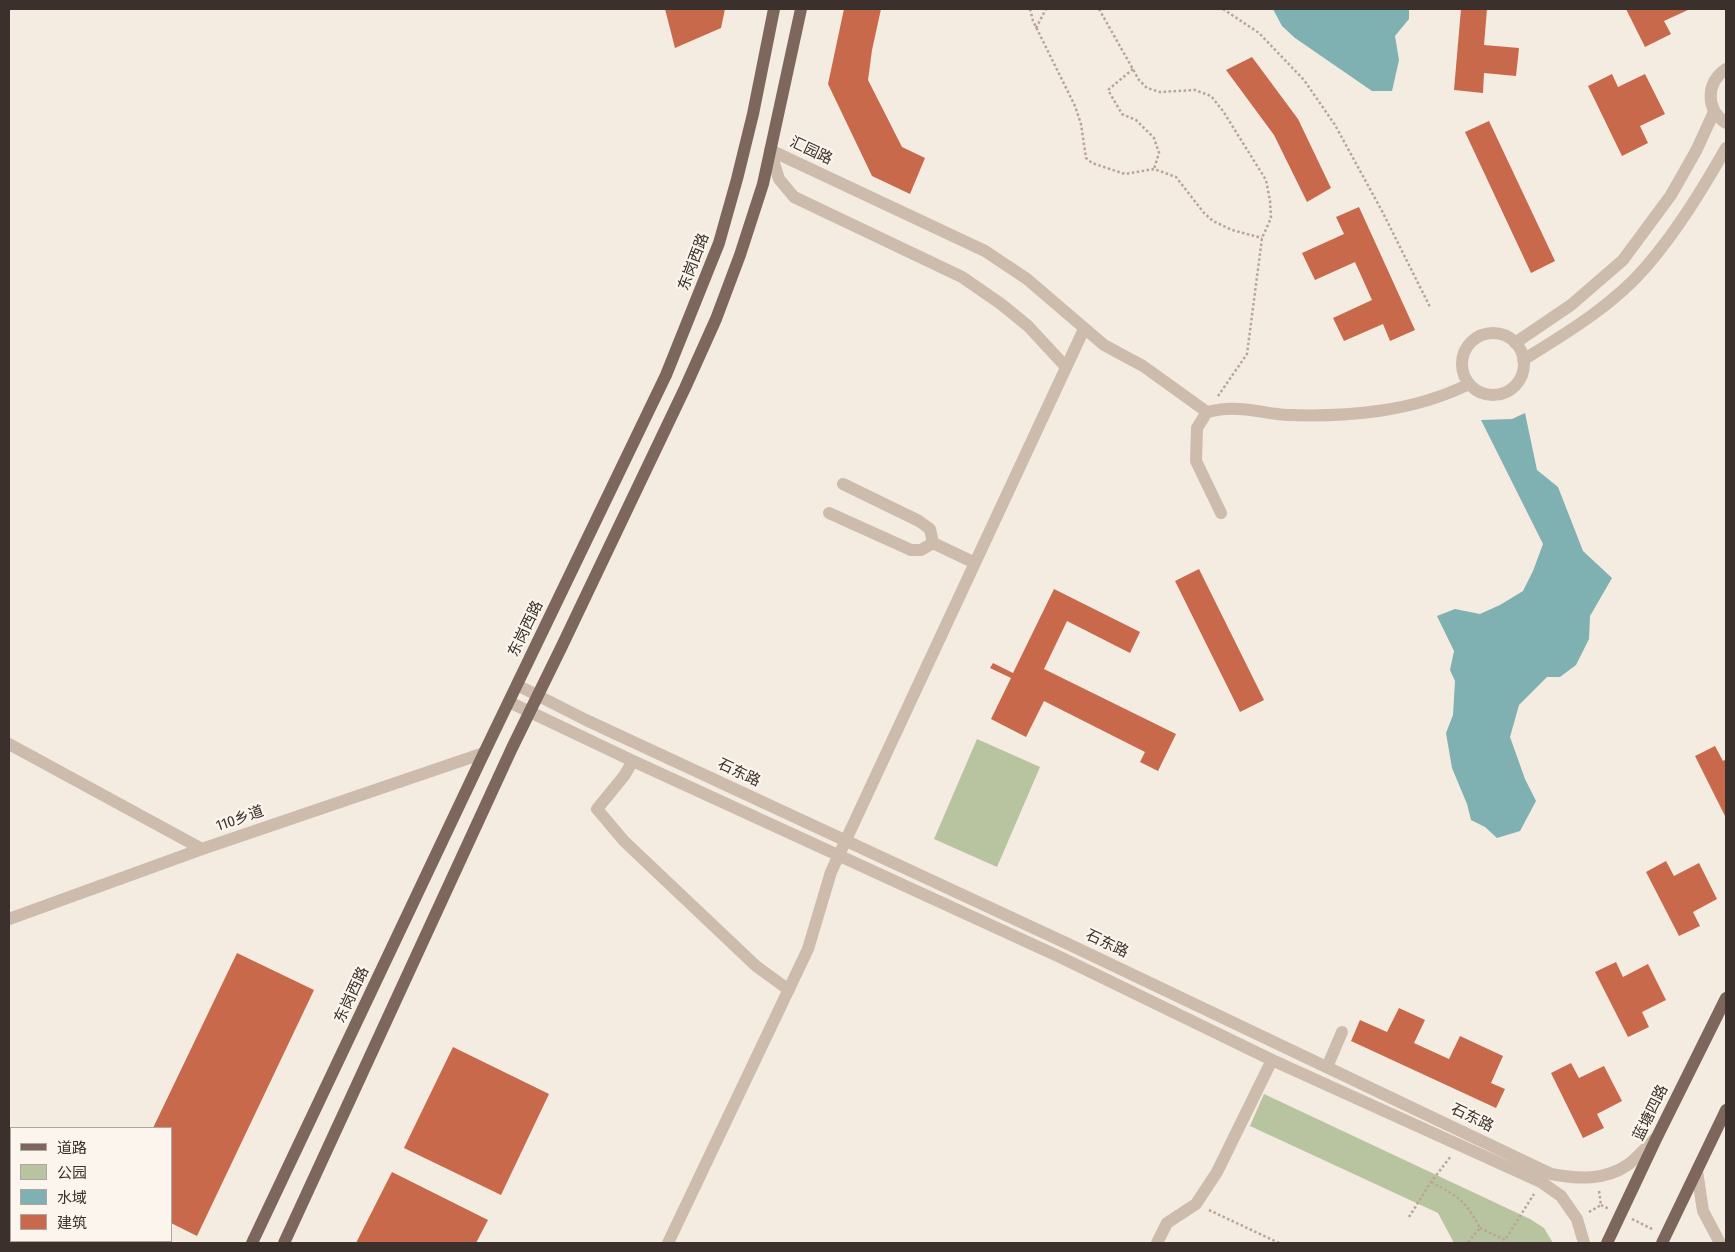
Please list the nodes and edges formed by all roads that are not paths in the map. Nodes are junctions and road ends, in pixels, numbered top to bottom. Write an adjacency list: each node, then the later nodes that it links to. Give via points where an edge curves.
1 (774, 9): 19 (main road, 东岗西路, via 744,151 719,243 666,375)
2 (801, 9): 7 (main road)
3 (1726, 66): 4 (street, via 1712,83 1710,93)
4 (1714, 112): 5 (street); 9 (street, via 1671,195 1623,260 1571,305)
5 (1726, 123)
6 (1726, 148): 10 (street, via 1698,197 1644,269 1582,321)
7 (770, 150): 8 (street, 汇园路, via 985,251 1026,279); 11 (street, 汇园路, via 779,179 794,198 962,277 1028,326); 20 (main road, via 760,193 716,319)
8 (1084, 329): 11 (street); 13 (street, 汇园路)
9 (1515, 343): 10 (street); 12 (street, via 1497,334 1476,338 1466,349 1461,364)
10 (1523, 360): 12 (street, via 1520,380 1505,393 1486,395)
11 (1066, 367): 18 (street)
12 (1469, 384): 13 (street, via 1450,394 1409,406 1341,414 1286,415 1227,409)
13 (1207, 412): 15 (street, via 1197,428 1196,461)
14 (843, 484): 17 (street, via 920,521 930,529)
15 (1220, 512)
16 (829, 513): 17 (street, via 911,550 921,550)
17 (933, 543): 18 (street)
18 (975, 563): 26 (street)
19 (517, 685): 20 (street, 石东路); 21 (main road, 东岗西路)
20 (538, 695): 22 (main road); 26 (street, 石东路)
21 (509, 702): 22 (street, 石东路); 24 (main road, 东岗西路)
22 (530, 711): 25 (street, 石东路); 40 (main road)
23 (9, 744): 27 (street)
24 (484, 753): 27 (street, 110乡道); 39 (main road, 东岗西路)
25 (633, 761): 28 (street, 石东路); 30 (street, via 597,809 631,848 756,966)
26 (846, 840): 28 (street); 34 (street, 石东路)
27 (202, 849): 29 (street, 110乡道)
28 (839, 855): 30 (street, via 808,949); 33 (street, 石东路)
29 (9, 919)
30 (789, 990): 41 (street)
31 (1726, 998): 36 (main road, 蓝塘四路)
32 (1342, 1032): 34 (street)
33 (1272, 1060): 42 (street, via 1217,1172 1196,1204 1167,1223); 43 (street, 石东路, via 1541,1182 1561,1196 1576,1219)
34 (1327, 1067): 36 (street, 石东路, via 1550,1174 1574,1179 1610,1173 1629,1164)
35 (1726, 1110): 37 (main road)
36 (1657, 1137): 44 (main road, 蓝塘四路)
37 (1697, 1171): 38 (main road); 45 (street, via 1703,1211)
38 (1664, 1239)
39 (252, 1243)
40 (284, 1243)
41 (668, 1243)
42 (1157, 1243)
43 (1584, 1243)
44 (1607, 1243)
45 (1720, 1243)

